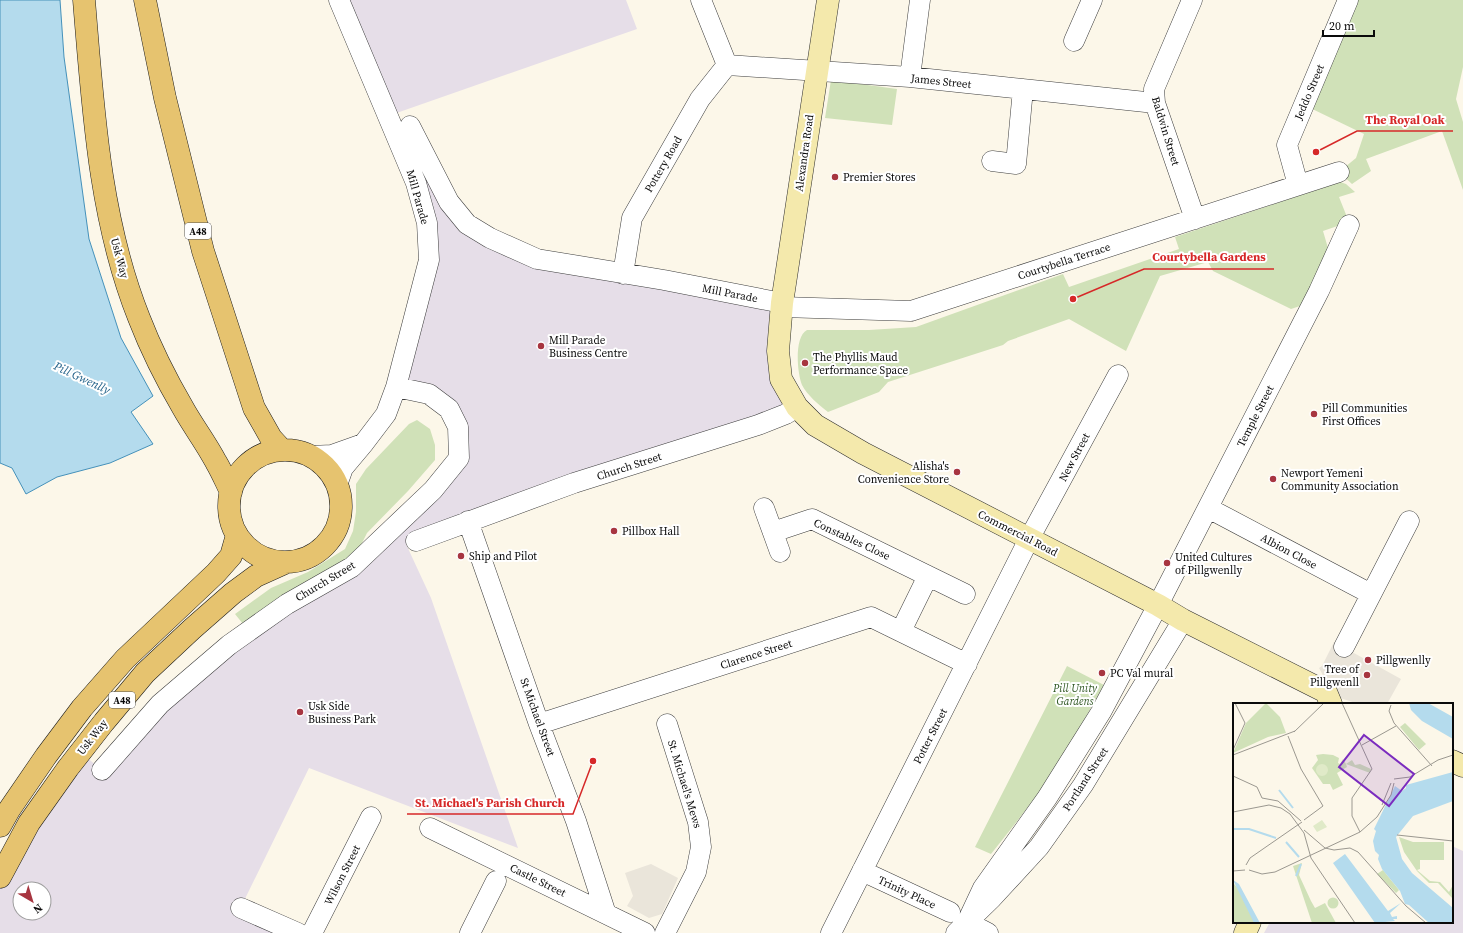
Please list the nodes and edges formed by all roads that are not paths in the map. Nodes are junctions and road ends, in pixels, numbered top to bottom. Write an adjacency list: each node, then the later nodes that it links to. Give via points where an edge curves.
1 (84, 0): 31 (main road, Usk Way, via 102,173 123,274 158,362)
2 (145, 0): 28 (main road, A48, via 165,98 204,251 254,408 271,438)
3 (339, 0): 25 (street, Mill Parade, via 416,183 427,223 429,260)
4 (700, 0): 11 (street)
5 (828, 0): 12 (street, Alexandra Road)
6 (920, 0): 13 (street)
7 (1092, 0): 10 (street)
8 (1192, 0): 15 (street, Baldwin Street, via 1154,89)
9 (1348, 0): 19 (street, Jeddo Street, via 1287,145)
10 (1074, 41)
11 (727, 65): 12 (street, James Street); 22 (street, Pottery Road, via 700,99 632,218)
12 (816, 71): 13 (street, James Street); 23 (street, Alexandra Road)
13 (910, 77): 14 (street, James Street)
14 (1023, 89): 15 (street, James Street); 17 (street, via 1016,164)
15 (1155, 103): 20 (street, Baldwin Street)
16 (410, 126): 22 (street, Mill Parade, via 449,202 467,224 490,238 537,259)
17 (992, 161)
18 (1339, 172): 19 (street, Courtybella Terrace)
19 (1298, 185): 20 (street, Courtybella Terrace)
20 (1195, 219): 23 (street, Courtybella Terrace, via 911,311)
21 (1350, 225): 33 (street, Temple Street)
22 (623, 274): 23 (street, Mill Parade)
23 (782, 305): 26 (street, Commercial Road, via 778,351 781,379)
24 (1118, 375): 38 (street, New Street)
25 (396, 387): 27 (street, Mill Parade, via 386,414); 53 (street, Church Street, via 429,394 449,409 458,427 459,458 434,490 352,567 287,604 229,645 160,704)
26 (797, 407): 34 (street, Church Street, via 758,425 574,483); 38 (street, Commercial Road, via 815,424 864,453)
27 (364, 443): 29 (street, via 332,455); 30 (street, Mill Parade, via 343,468)
28 (282, 450): 29 (main road, A48); 31 (main road, A48, via 268,453 250,463 236,479)
29 (310, 456): 30 (main road, A48, via 321,464)
30 (337, 485): 41 (main road, A48, via 341,503 340,515 332,537 320,550 304,559)
31 (231, 492): 37 (main road, A48, via 231,522)
32 (764, 508): 36 (street)
33 (1208, 508): 44 (street, Albion Close); 45 (street, Temple Street)
34 (468, 521): 39 (street, Church Street); 51 (street, St Michael Street)
35 (1408, 521): 44 (street)
36 (773, 532): 40 (street); 42 (street, Constables Close, via 812,519)
37 (237, 535): 41 (main road, A48, via 246,547 258,556 272,561); 55 (main road, A48, via 231,556 216,574 126,659 82,708 46,756)
38 (1029, 539): 45 (street, Commercial Road); 49 (street, Potter Street)
39 (416, 540)
40 (780, 552)
41 (287, 562): 58 (main road, Usk Way / A48, via 256,576 239,589 145,673 68,768 30,823)
42 (928, 576): 43 (street, Constables Close); 47 (street)
43 (965, 594)
44 (1371, 594): 48 (street)
45 (1158, 605): 46 (street, Commercial Road); 62 (street, Portland Street, via 1101,712 1046,798)
46 (1183, 620): 50 (street, Commercial Road, via 1326,692); 62 (street, Portland Street, via 1090,773 1038,847 992,898)
47 (901, 631): 49 (street, Clarence Street); 51 (street, Clarence Street, via 871,617)
48 (1344, 647)
49 (967, 664): 57 (street, Potter Street)
50 (1331, 703)
51 (539, 724): 61 (street, St Michael Street, via 576,821)
52 (666, 724): 68 (street, St. Michael's Mews, via 698,822 701,848 696,872)
53 (102, 770)
54 (371, 816): 65 (street, Wilson Street)
55 (0, 826)
56 (430, 828): 61 (street, Castle Street)
57 (862, 871): 62 (street, Trinity Place); 69 (street, Potter Street)
58 (0, 877)
59 (496, 881): 66 (street)
60 (241, 908): 64 (street)
61 (606, 914): 67 (street, Castle Street)
62 (958, 922): 70 (street, Trinity Place)
63 (1250, 923): 71 (street)
64 (298, 933)
65 (312, 933)
66 (470, 933)
67 (645, 933)
68 (666, 933)
69 (831, 933)
70 (988, 933)
71 (1245, 933)

